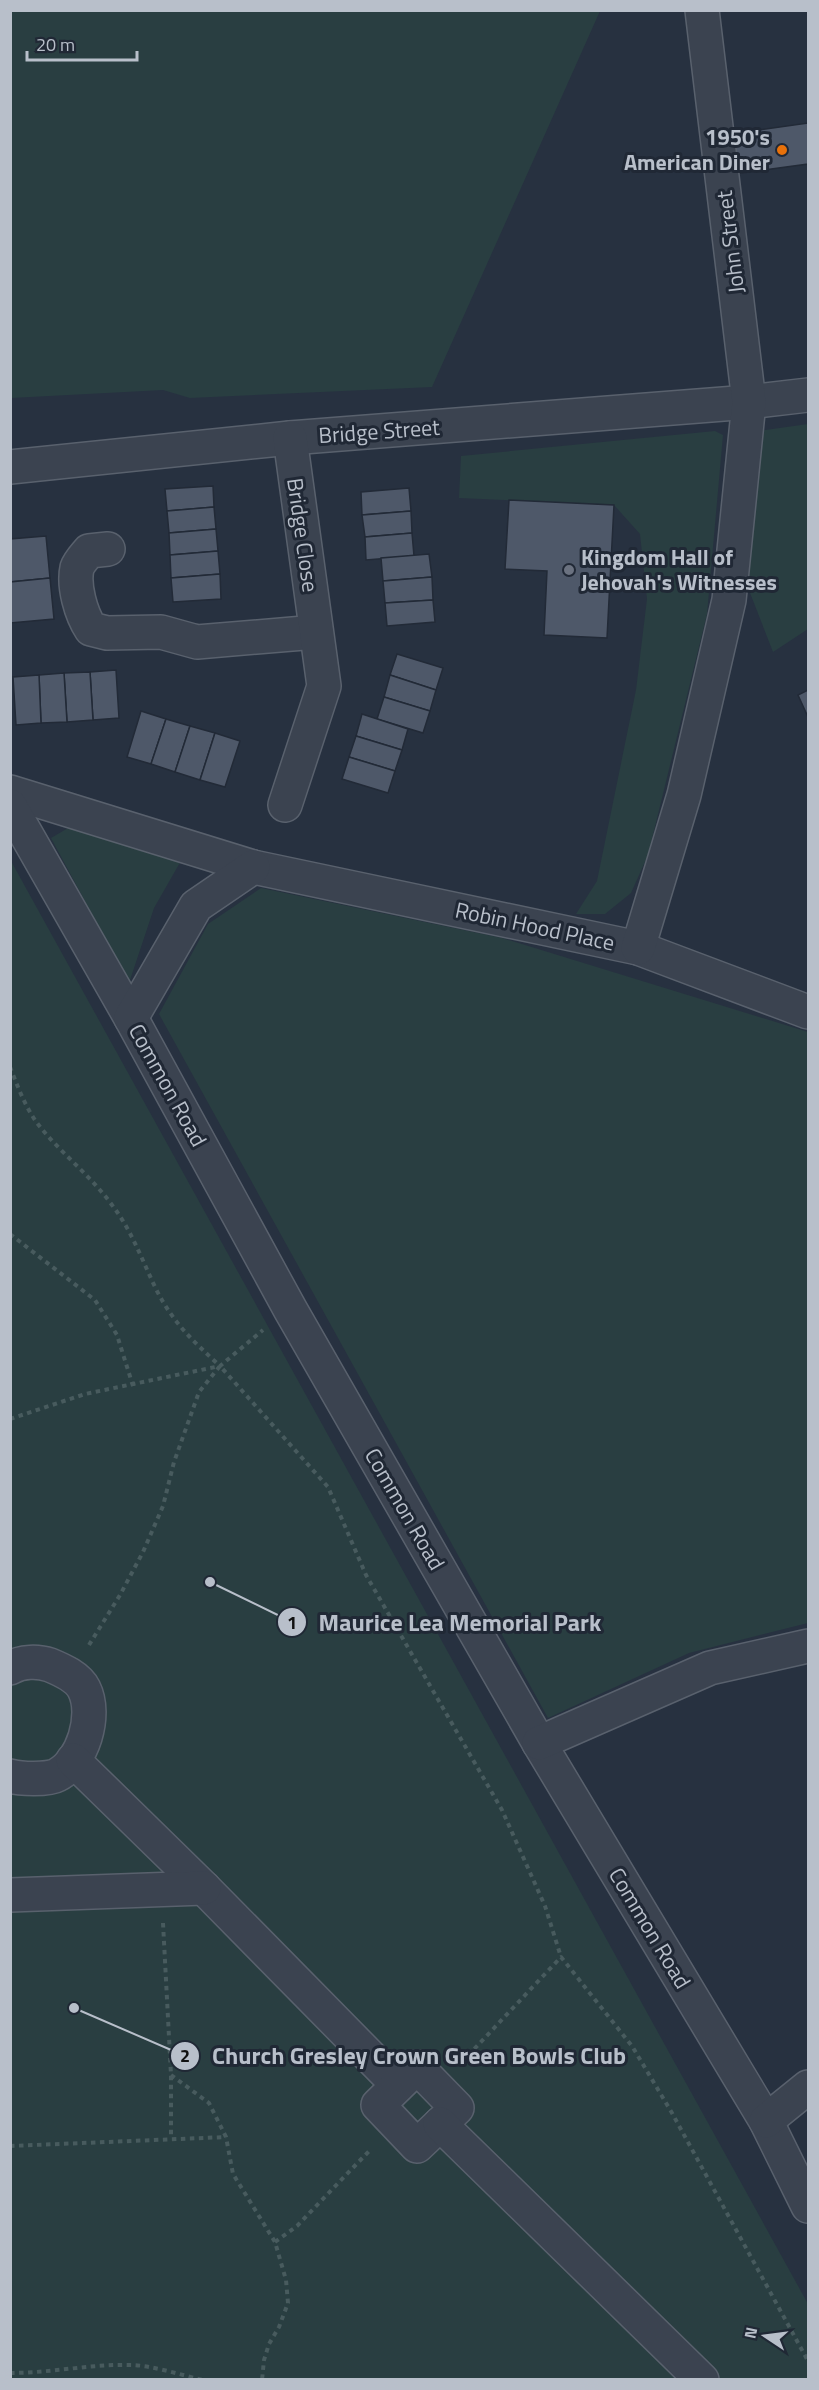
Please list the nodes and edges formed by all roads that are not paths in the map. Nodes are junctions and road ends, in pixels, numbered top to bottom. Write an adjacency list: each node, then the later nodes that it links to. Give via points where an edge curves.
1 (702, 10): 3 (street, John Street)
2 (808, 395): 3 (street, Bridge Street)
3 (749, 402): 4 (street, Bridge Street); 12 (street, John Street, via 729,600 684,795)
4 (290, 438): 5 (street, Bridge Street); 7 (street, Bridge Close)
5 (10, 466)
6 (108, 549): 7 (street, via 89,551 78,567 78,597 91,629 107,633 161,632 196,642)
7 (316, 632): 9 (street, Bridge Close, via 324,686)
8 (10, 792): 11 (street, Robin Hood Place)
9 (285, 805)
10 (10, 806): 14 (street, Common Road)
11 (253, 867): 12 (street, Robin Hood Place); 14 (street, via 196,906)
12 (638, 948): 13 (street, Robin Hood Place)
13 (808, 1012)
14 (132, 1018): 17 (street, Common Road, via 290,1309)
15 (808, 1646): 17 (street, via 710,1668)
16 (10, 1668): 18 (street, via 19,1663 45,1663 66,1672 84,1688 89,1712 86,1739)
17 (539, 1743): 24 (street, Common Road)
18 (73, 1760): 19 (street, via 56,1776); 20 (street)
19 (10, 1776)
20 (204, 1888): 21 (street); 22 (street)
21 (10, 1895)
22 (398, 2085): 25 (street, via 417,2067 457,2108); 25 (street, via 378,2105 417,2146)
23 (808, 2087): 24 (street)
24 (766, 2121): 26 (street, Common Road)
25 (440, 2124): 27 (street)
26 (808, 2206)
27 (702, 2379)

